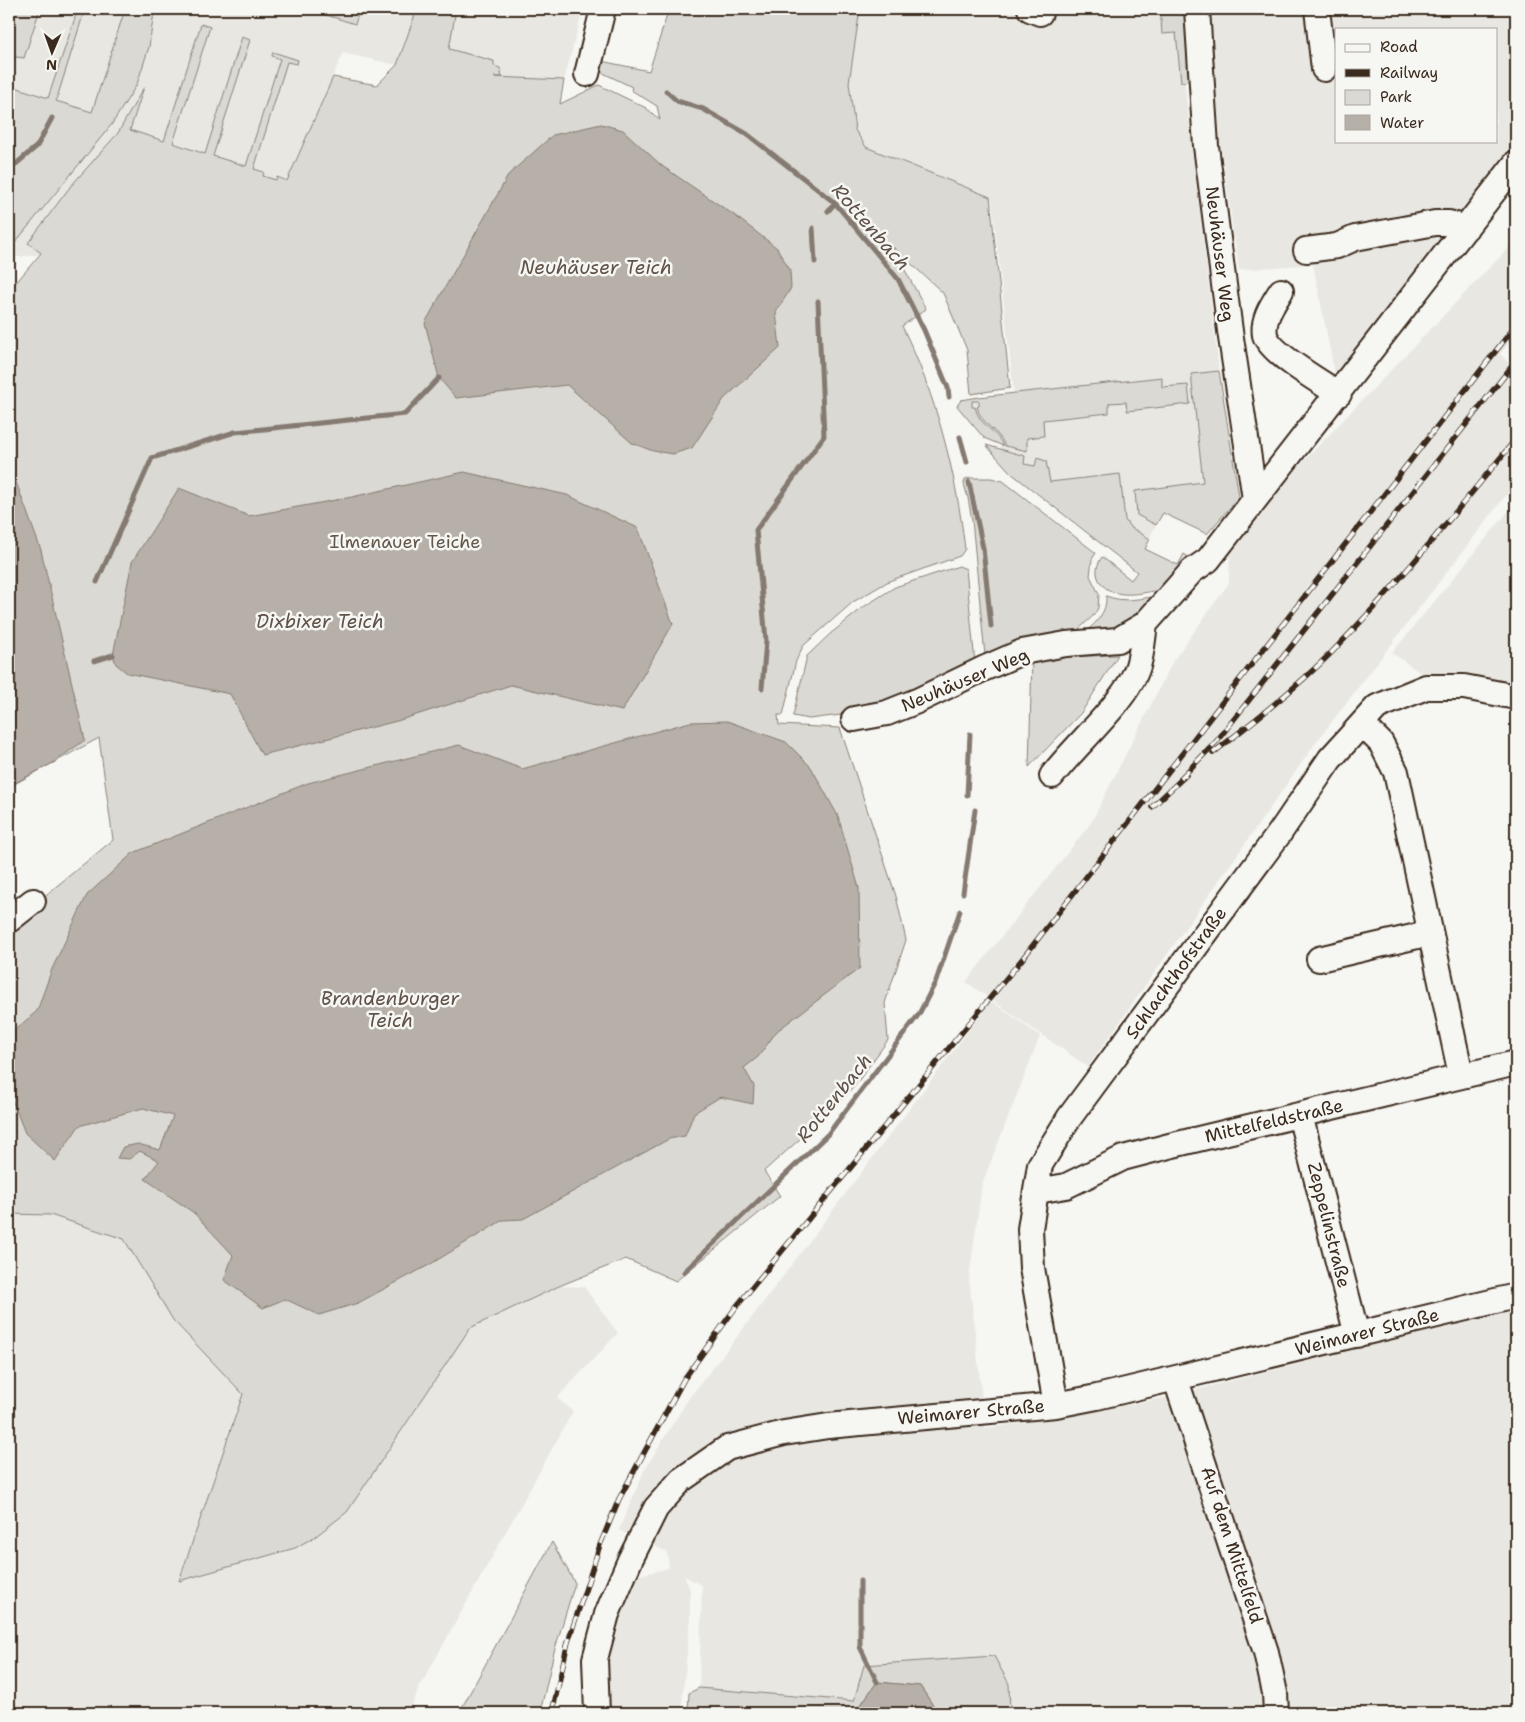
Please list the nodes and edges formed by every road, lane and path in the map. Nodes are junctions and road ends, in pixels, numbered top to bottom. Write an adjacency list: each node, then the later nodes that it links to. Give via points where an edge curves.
1 (603, 9): 5 (street)
2 (1198, 9): 11 (street, Neuhäuser Weg, via 1206,146)
3 (1317, 9): 4 (street)
4 (1324, 69)
5 (587, 74)
6 (1516, 163): 7 (street, Neuhäuser Weg)
7 (1466, 228): 8 (street, via 1435,223); 10 (street, Neuhäuser Weg)
8 (1306, 250)
9 (1281, 291): 10 (street, via 1267,315 1265,336 1276,350)
10 (1339, 394): 11 (street, Neuhäuser Weg)
11 (1255, 499): 12 (street, Neuhäuser Weg, via 1208,560 1192,571)
12 (1145, 624): 14 (street, Neuhäuser Weg, via 1118,640 1022,652 917,701); 16 (street, via 1138,667 1123,694)
13 (1516, 696): 15 (street, Schlachthofstraße, via 1464,687 1426,687 1377,707)
14 (854, 719)
15 (1362, 724): 19 (street, via 1381,743 1396,772); 24 (street, Schlachthofstraße, via 1330,759 1279,834 1069,1118 1040,1165)
16 (1052, 776)
17 (33, 901): 18 (street)
18 (9, 920)
19 (1430, 932): 20 (street); 22 (street)
20 (1319, 959)
21 (1516, 1063): 22 (street, Mittelfeldstraße)
22 (1461, 1076): 23 (street, Mittelfeldstraße)
23 (1300, 1115): 24 (street, Mittelfeldstraße, via 1123,1158 1066,1186); 26 (street, Zeppelinstraße)
24 (1037, 1191): 28 (street, Schlachthofstraße, via 1030,1229 1032,1268)
25 (1516, 1296): 26 (street, Weimarer Straße)
26 (1357, 1335): 27 (street, Weimarer Straße)
27 (1176, 1380): 28 (street, Weimarer Straße); 30 (street, Auf dem Mittelfeld, via 1266,1652)
28 (1056, 1405): 29 (street, Weimarer Straße, via 836,1425 784,1433 727,1448 681,1480 662,1500 630,1560 607,1614 595,1659)
29 (598, 1713)
30 (1276, 1713)

